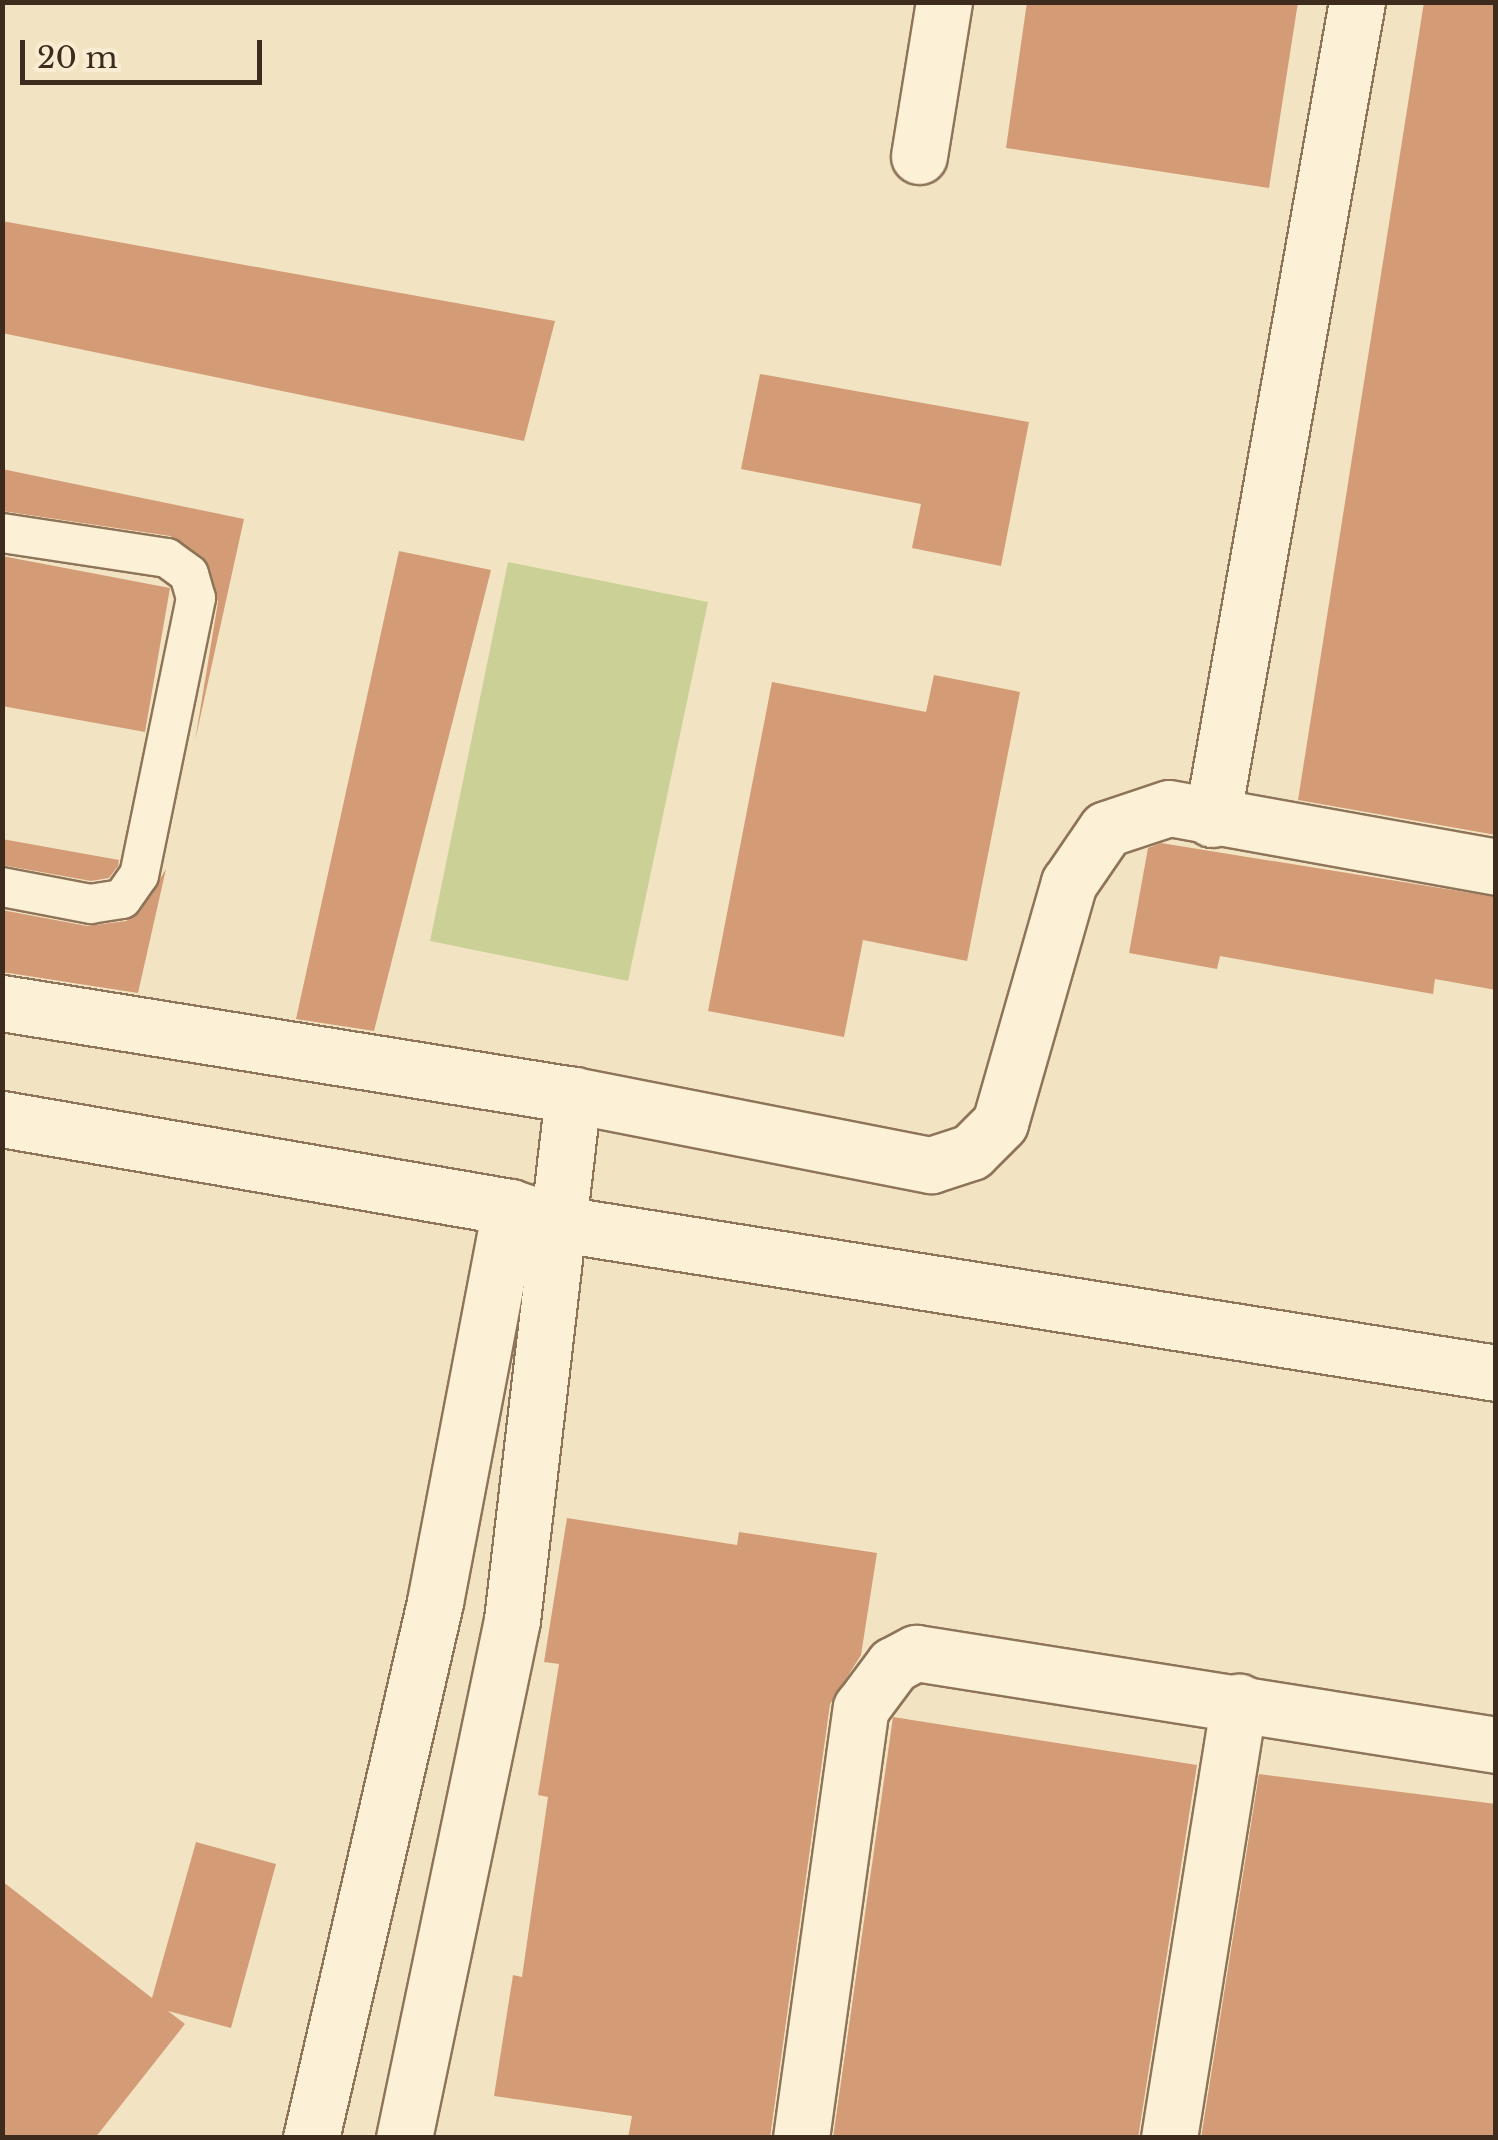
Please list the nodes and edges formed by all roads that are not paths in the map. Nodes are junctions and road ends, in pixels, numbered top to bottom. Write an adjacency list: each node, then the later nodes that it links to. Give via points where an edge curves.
1 (944, 2): 3 (street)
2 (1357, 2): 5 (street)
3 (919, 156)
4 (2, 533): 7 (lane, via 168,558 189,574 196,598 139,875 122,899 91,904)
5 (1212, 818): 6 (street); 9 (street, via 1169,808 1141,813 1106,829 1082,856 1000,1124 971,1152 931,1165)
6 (1496, 866)
7 (2, 887)
8 (2, 1003): 9 (street)
9 (574, 1095): 12 (street)
10 (2, 1119): 11 (street)
11 (510, 1207): 12 (street); 14 (street)
12 (561, 1224): 13 (street); 15 (street)
13 (1496, 1374)
14 (435, 1602): 15 (street); 18 (street)
15 (512, 1620): 19 (street)
16 (1239, 1702): 17 (street); 21 (street, via 916,1653 893,1665 861,1708); 22 (street)
17 (1496, 1744)
18 (332, 2069): 19 (street); 20 (street)
19 (411, 2112)
20 (311, 2138)
21 (801, 2138)
22 (1169, 2138)

